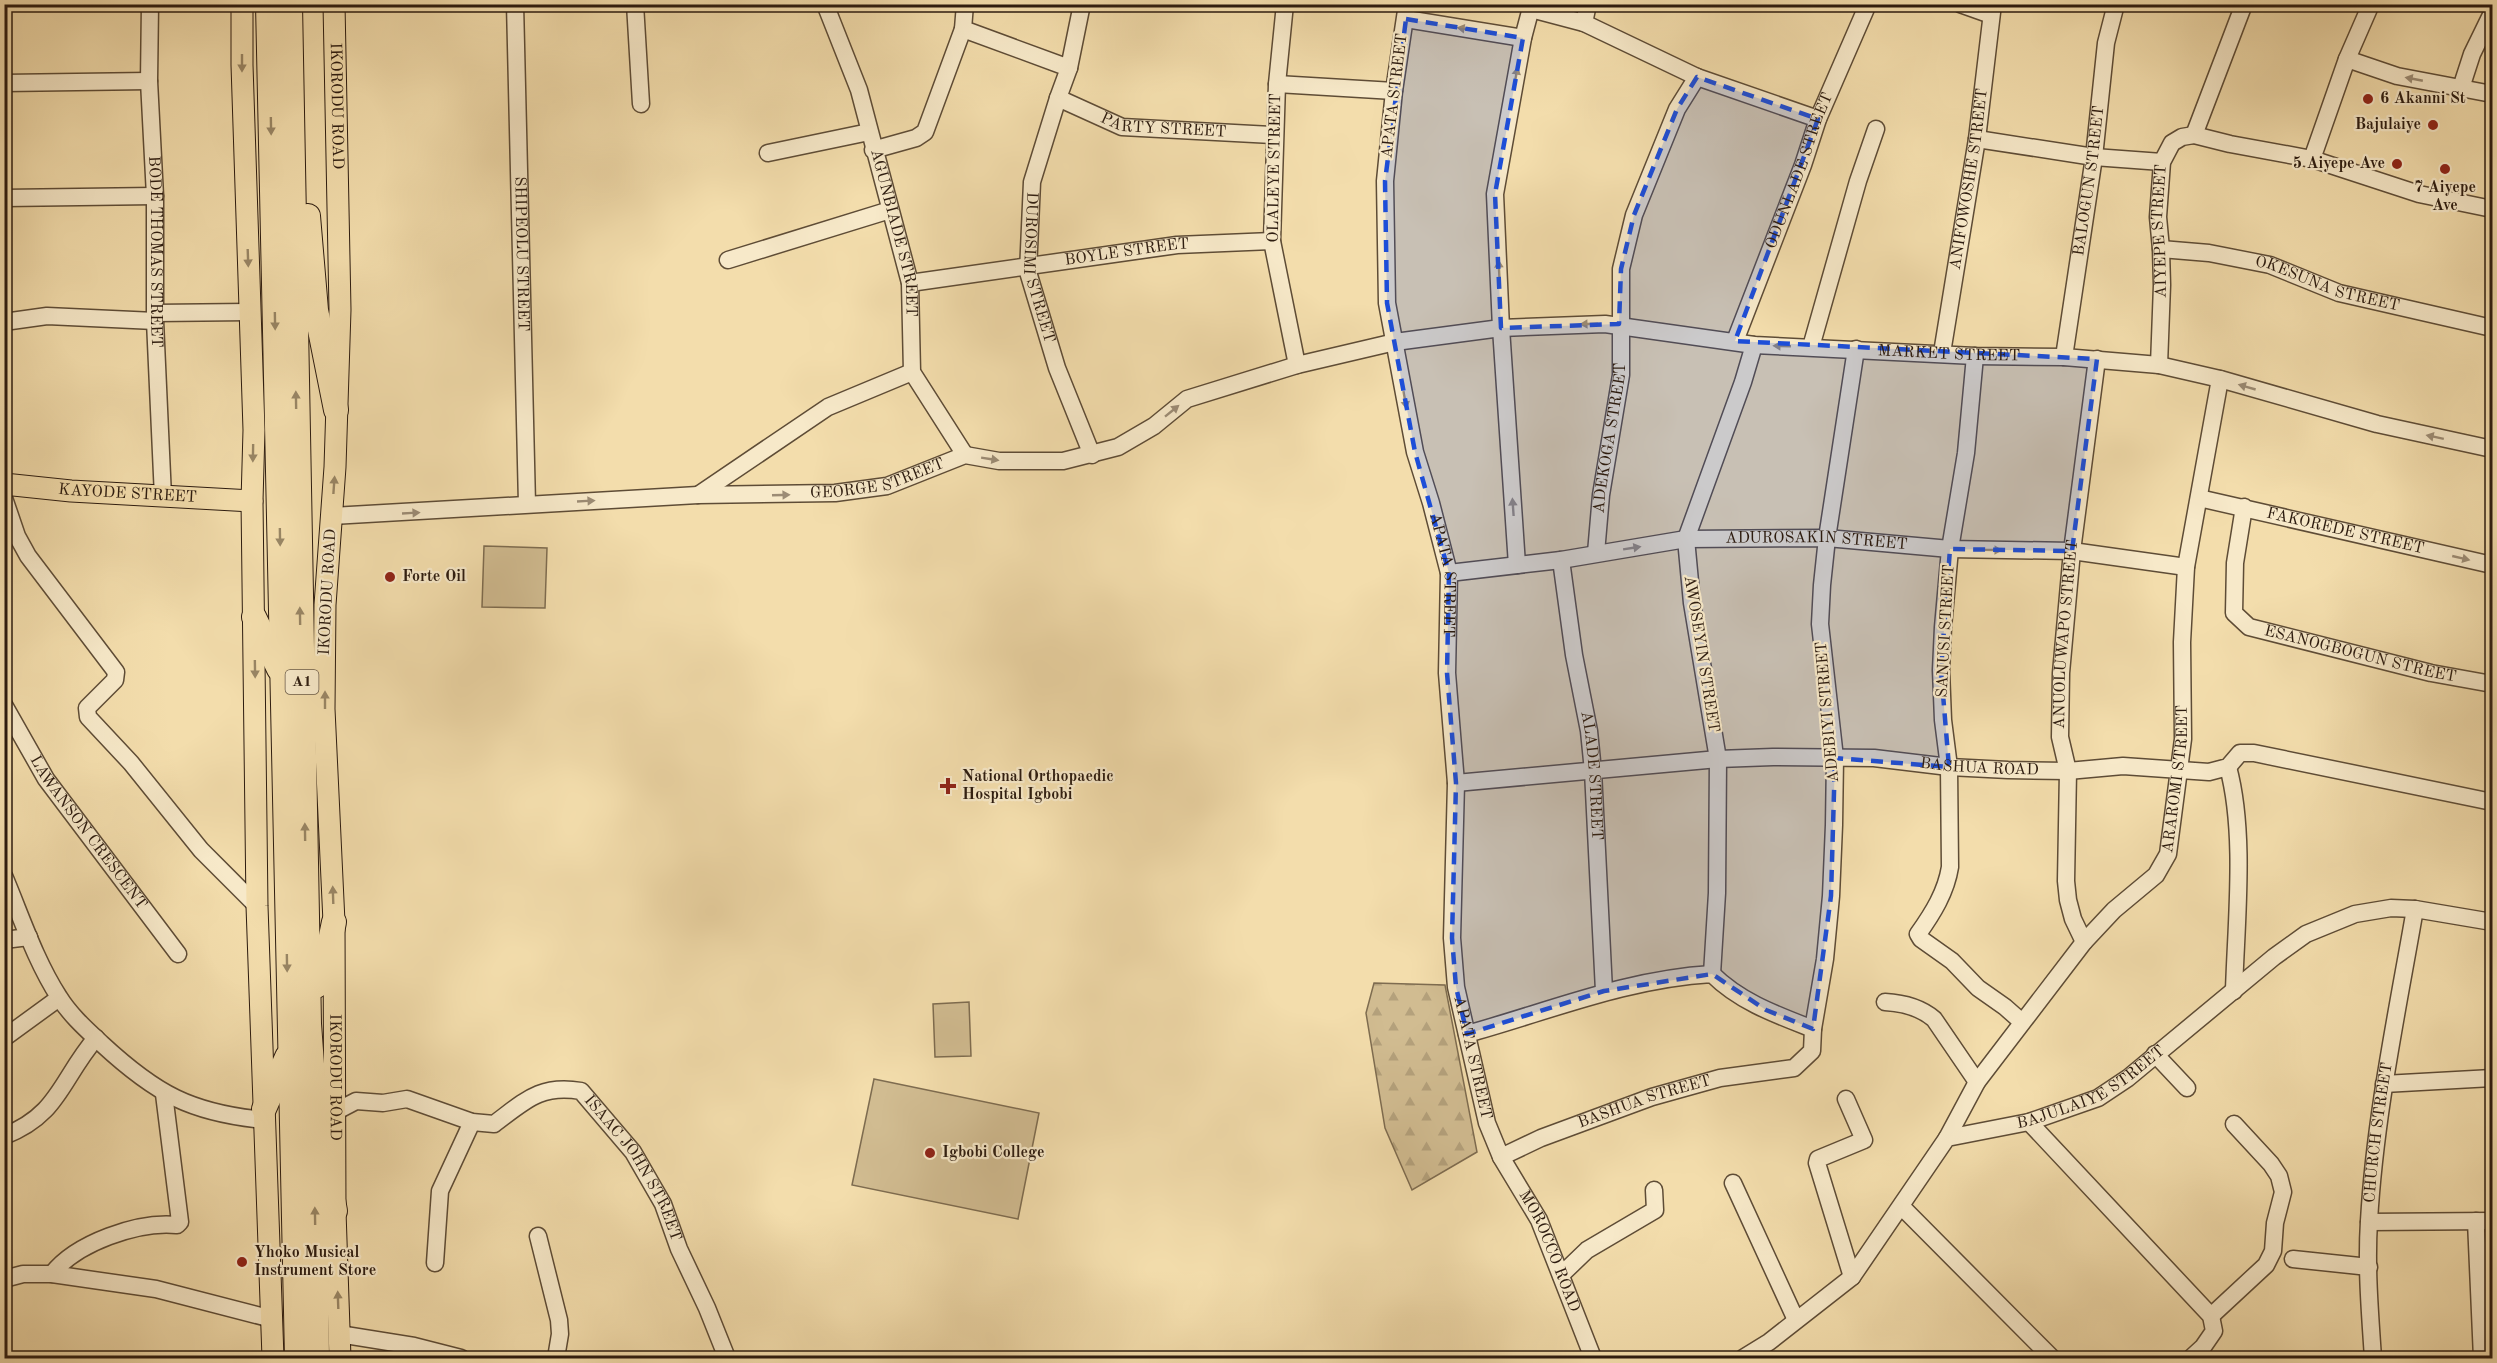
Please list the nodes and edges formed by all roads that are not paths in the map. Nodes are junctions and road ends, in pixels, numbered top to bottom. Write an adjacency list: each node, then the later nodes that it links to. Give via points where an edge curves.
1 (150, 4): 28 (street, BODE THOMAS STREET)
2 (242, 4): 57 (main road, one-way to 57)
3 (268, 4): 100 (highway, A1, one-way to 100)
4 (290, 4): 43 (highway, IKORODU ROAD / A1)
5 (334, 4): 76 (main road, IKORODU ROAD, via 340,304)
6 (515, 4): 86 (street, SHIPEOLU STREET)
7 (635, 4): 35 (street)
8 (825, 4): 38 (street, AGUNBIADE STREET, via 859,90)
9 (965, 4): 23 (street)
10 (1082, 4): 26 (street, DUROSIMI STREET)
11 (1285, 4): 30 (street, OLALEYE STREET)
12 (1588, 4): 22 (street)
13 (1868, 4): 36 (street, ODUNLADE STREET)
14 (1960, 4): 19 (street)
15 (2116, 4): 45 (street, BALOGUN STREET, via 2106,43)
16 (2244, 4): 40 (street)
17 (2371, 4): 25 (street)
18 (1532, 7): 22 (street); 24 (street)
19 (1992, 10): 41 (street, ANIFOWOSHE STREET)
20 (1406, 12): 24 (street, one-way to 20); 32 (street, APATA STREET)
21 (2493, 13): 31 (street, via 2472,54)
22 (1584, 23): 27 (street)
23 (963, 29): 26 (street); 42 (street, via 925,132)
24 (1523, 38): 62 (street, one-way to 24, via 1495,194)
25 (2348, 58): 31 (street, one-way to 25, via 2397,76); 46 (street)
26 (1070, 68): 34 (street, DUROSIMI STREET)
27 (1697, 77): 36 (street); 60 (street, ADEKOGA STREET, via 1677,109 1634,215 1621,268)
28 (149, 81): 29 (street); 48 (street, BODE THOMAS STREET)
29 (4, 83)
30 (1277, 84): 32 (street); 39 (street, OLALEYE STREET)
31 (2461, 88): 33 (street)
32 (1394, 91): 64 (street, APATA STREET, via 1385,193 1387,303)
33 (2493, 94)
34 (1058, 98): 39 (street, PARTY STREET, via 1122,127); 55 (street, DUROSIMI STREET, via 1032,182)
35 (641, 104)
36 (1818, 119): 63 (street, ODUNLADE STREET)
37 (1876, 129): 66 (street)
38 (869, 132): 42 (street, AGUNBIADE STREET); 44 (street)
39 (1275, 135): 52 (street, OLALEYE STREET)
40 (2194, 135): 46 (street); 47 (street, AIYEPE STREET, via 2172,143)
41 (1977, 139): 45 (street); 68 (street, ANIFOWOSHE STREET)
42 (873, 150): 51 (street, AGUNBIADE STREET)
43 (292, 152): 76 (highway, via 305,186 316,310); 127 (highway, IKORODU ROAD / A1, one-way to 43)
44 (768, 153)
45 (2094, 157): 47 (street); 70 (street, BALOGUN STREET)
46 (2312, 159): 50 (street, via 2419,194)
47 (2162, 162): 53 (street, AIYEPE STREET, via 2158,217)
48 (155, 196): 49 (street); 58 (street, BODE THOMAS STREET)
49 (4, 198)
50 (2493, 209)
51 (890, 210): 54 (street); 56 (street, AGUNBIADE STREET)
52 (1272, 241): 55 (street, BOYLE STREET, via 1177,245); 72 (street, OLALEYE STREET)
53 (2162, 249): 61 (street, OKESUNA STREET, via 2270,265 2339,293); 73 (street, AIYEPE STREET)
54 (728, 260)
55 (1029, 266): 56 (street, BOYLE STREET); 79 (street, DUROSIMI STREET, via 1029,279 1057,368)
56 (910, 283): 74 (street, AGUNBIADE STREET)
57 (249, 312): 58 (street); 85 (main road, one-way to 85, via 254,430)
58 (155, 317): 59 (street, via 47,316); 82 (street, BODE THOMAS STREET)
59 (4, 322)
60 (1619, 324): 62 (street, MARKET STREET, one-way to 62); 63 (street, MARKET STREET); 93 (street, ADEKOGA STREET, via 1621,375 1601,495)
61 (2493, 327)
62 (1501, 328): 64 (street, MARKET STREET); 95 (street, one-way to 62)
63 (1735, 341): 65 (street, MARKET STREET)
64 (1395, 342): 72 (street, GEORGE STREET); 98 (street, APATA STREET, one-way to 98, via 1415,452)
65 (1754, 345): 66 (street, MARKET STREET, one-way to 65); 90 (street, AWOSEYIN STREET)
66 (1811, 347): 67 (street, MARKET STREET)
67 (1856, 349): 68 (street, MARKET STREET); 89 (street, ADEBIYI STREET)
68 (1942, 353): 69 (street, MARKET STREET)
69 (1975, 356): 70 (street, MARKET STREET); 91 (street, SANUSI STREET, via 1966,453)
70 (2064, 357): 71 (street, MARKET STREET)
71 (2097, 359): 73 (street, MARKET STREET); 92 (street, ANUOLUWAPO STREET)
72 (1297, 365): 79 (street, GEORGE STREET, one-way to 72, via 1118,447 1154,426 1187,399)
73 (2159, 365): 75 (street, MARKET STREET)
74 (912, 372): 78 (street); 81 (street, via 828,407)
75 (2220, 379): 77 (street, MARKET STREET, one-way to 75, via 2377,424); 84 (street, ARAROMI STREET)
76 (336, 410): 88 (main road, IKORODU ROAD, one-way to 76)
77 (2493, 449)
78 (965, 455): 79 (street, GEORGE STREET, one-way to 79, via 999,461 1063,461); 81 (street, GEORGE STREET, one-way to 78, via 835,493 887,486)
79 (1092, 455)
80 (4, 484): 82 (main road, KAYODE STREET)
81 (698, 495): 86 (street, GEORGE STREET, one-way to 81)
82 (163, 497): 85 (main road, KAYODE STREET)
83 (4, 498): 113 (street, via 28,555 116,672 116,680 87,708 88,717 201,850)
84 (2199, 498): 87 (street, FAKOREDE STREET); 97 (street, ARAROMI STREET)
85 (252, 501): 99 (main road)
86 (527, 504): 88 (street, GEORGE STREET, one-way to 86)
87 (2244, 507): 96 (street, FAKOREDE STREET, one-way to 96); 101 (street, ESANOGBOGUN STREET, via 2235,562 2234,613 2249,627 2431,673)
88 (332, 516): 115 (main road, IKORODU ROAD, one-way to 88, via 324,709 325,605)
89 (1827, 538): 90 (street, ADUROSAKIN STREET); 91 (street, ADUROSAKIN STREET); 103 (street, ADEBIYI STREET, via 1820,624)
90 (1686, 539): 93 (street, ADUROSAKIN STREET, one-way to 90); 104 (street, AWOSEYIN STREET, via 1692,603)
91 (1950, 549): 92 (street, ADUROSAKIN STREET, one-way to 92); 105 (street, SANUSI STREET, via 1941,670)
92 (2072, 550): 97 (street, ADUROSAKIN STREET); 109 (street, ANUOLUWAPO STREET, via 2061,673 2060,737)
93 (1596, 553): 94 (street, ADUROSAKIN STREET)
94 (1561, 561): 95 (street, ADUROSAKIN STREET); 108 (street, ALADE STREET)
95 (1517, 565): 98 (street, ADUROSAKIN STREET)
96 (2493, 565)
97 (2186, 567): 107 (street, ARAROMI STREET, via 2183,739)
98 (1449, 573): 110 (street, APATA STREET, via 1447,673)
99 (254, 617): 100 (highway); 113 (main road, one-way to 113)
100 (283, 677): 132 (highway, A1, one-way to 132)
101 (2493, 684)
102 (4, 705): 120 (street, LAWANSON CRESCENT, via 46,779)
103 (1835, 758): 104 (street, BASHUA ROAD); 105 (street, BASHUA ROAD, via 1874,758); 128 (street, ADEBIYI STREET, via 1831,896)
104 (1718, 759): 108 (street, BASHUA ROAD); 121 (street, AWOSEYIN STREET)
105 (1949, 767): 109 (street, BASHUA ROAD); 126 (street, SANUSI STREET, via 1948,882 1918,934)
106 (2228, 767): 107 (street, BASHUA ROAD, via 2209,772); 111 (street, BASHUA ROAD, via 2240,753 2254,753); 123 (street, via 2235,796 2236,831)
107 (2178, 769): 109 (street, BASHUA ROAD, via 2123,766); 119 (street, ARAROMI STREET, via 2168,854 2162,866)
108 (1593, 771): 110 (street, BASHUA ROAD); 122 (street, ALADE STREET)
109 (2068, 771): 119 (street, ANUOLUWAPO STREET, via 2066,881 2073,919)
110 (1456, 783): 129 (street, APATA STREET, via 1452,938 1456,987)
111 (2493, 802)
112 (4, 876): 117 (street)
113 (257, 906): 143 (main road)
114 (2415, 909): 116 (street, BAJULAIYE STREET); 123 (street, BAJULAIYE STREET, via 2355,914 2306,934); 137 (street, CHURCH STREET)
115 (334, 922): 127 (highway, via 316,982); 142 (main road, IKORODU ROAD)
116 (2493, 922)
117 (30, 938): 118 (street); 124 (street)
118 (4, 940)
119 (2084, 942): 126 (street, ARAROMI STREET)
120 (178, 954)
121 (1712, 974): 122 (street, via 1675,976); 128 (street, via 1725,987 1766,1010)
122 (1604, 991): 129 (street)
123 (2234, 991): 133 (street, BAJULAIYE STREET)
124 (59, 998): 130 (street); 131 (street)
125 (1885, 1002): 136 (street, via 1925,1012 1949,1038)
126 (2022, 1022): 136 (street, ARAROMI STREET)
127 (309, 1024): 139 (highway, IKORODU ROAD / A1)
128 (1813, 1029): 134 (street, ADEBIYI STREET, via 1812,1051)
129 (1467, 1034): 149 (street, APATA STREET, via 1487,1124)
130 (4, 1038)
131 (96, 1038): 140 (street); 147 (street, via 46,1111 27,1127)
132 (289, 1052): 143 (highway); 170 (highway, A1)
133 (2155, 1054): 138 (street); 145 (street, BAJULAIYE STREET, via 2098,1098)
134 (1794, 1068): 149 (street, BASHUA STREET, via 1720,1078 1662,1094)
135 (2493, 1078): 137 (street)
136 (1977, 1082): 148 (street, ARAROMI STREET)
137 (2384, 1084): 155 (street, CHURCH STREET)
138 (2187, 1088)
139 (314, 1091): 153 (highway); 171 (highway, IKORODU ROAD / A1, one-way to 139)
140 (164, 1094): 143 (street, via 215,1113); 160 (street, via 180,1222 100,1240 62,1260)
141 (1846, 1099): 162 (street, via 1864,1140 1816,1163)
142 (335, 1112): 144 (street, ISAAC JOHN STREET, via 356,1101 383,1103 407,1099); 153 (main road, IKORODU ROAD)
143 (264, 1114): 165 (main road)
144 (472, 1122): 158 (street, via 441,1191); 174 (street, ISAAC JOHN STREET, via 494,1124 531,1095 569,1089 582,1091 633,1152 663,1204)
145 (2029, 1122): 148 (street, BAJULAIYE STREET); 164 (street)
146 (2234, 1124): 164 (street, via 2271,1164 2283,1192 2273,1251 2266,1265)
147 (4, 1136)
148 (1947, 1138): 152 (street)
149 (1499, 1152): 161 (street, MOROCCO ROAD, via 1539,1220)
150 (1733, 1183): 166 (street)
151 (1654, 1190): 161 (street, via 1655,1210 1587,1250)
152 (1902, 1207): 162 (street); 177 (street)
153 (335, 1211): 167 (main road, IKORODU ROAD, one-way to 153)
154 (2484, 1221): 155 (street); 180 (street)
155 (2368, 1222): 159 (street, CHURCH STREET)
156 (538, 1236): 173 (street, via 559,1320)
157 (2293, 1259): 159 (street)
158 (435, 1263)
159 (2369, 1267): 179 (street, CHURCH STREET)
160 (52, 1274): 163 (street, via 23,1274); 165 (street, via 156,1289)
161 (1561, 1275): 175 (street, MOROCCO ROAD)
162 (1852, 1277): 166 (street)
163 (4, 1279)
164 (2211, 1316): 178 (street, via 2214,1331)
165 (272, 1319): 169 (main road)
166 (1796, 1320): 176 (street)
167 (339, 1334): 168 (street, via 414,1346); 172 (main road, IKORODU ROAD)
168 (455, 1358)
169 (273, 1359)
170 (297, 1359)
171 (317, 1359)
172 (340, 1359)
173 (556, 1359)
174 (727, 1359)
175 (1593, 1359)
176 (1743, 1359)
177 (2052, 1359)
178 (2191, 1359)
179 (2373, 1359)
180 (2482, 1359)

